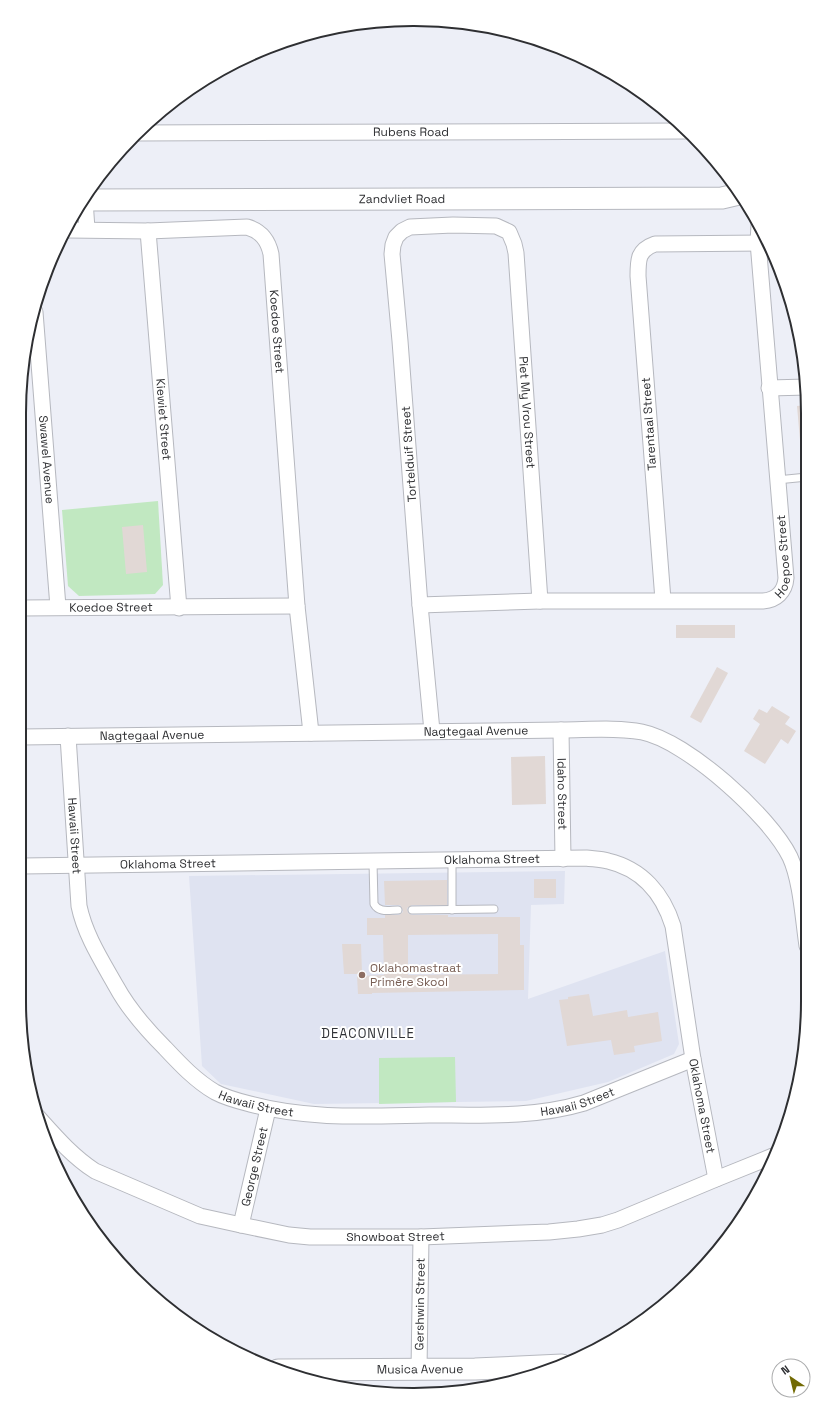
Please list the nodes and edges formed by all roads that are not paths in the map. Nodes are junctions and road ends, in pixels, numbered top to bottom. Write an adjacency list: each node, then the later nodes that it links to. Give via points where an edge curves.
1 (679, 131): 2 (street, Rubens Road)
2 (147, 132)
3 (730, 196): 4 (street, Zandvliet Road)
4 (452, 199): 5 (street, Zandvliet Road); 7 (street)
5 (90, 200)
6 (85, 208): 8 (street)
7 (453, 225): 10 (street, Tortelduif Street, via 496,226); 21 (street, Tortelduif Street, via 410,227 396,237 392,254)
8 (87, 229): 9 (street, Koedoe Street); 11 (street, Koedoe Street)
9 (73, 230)
10 (503, 230): 20 (street, Piet My Vrou Street, via 509,232 516,253)
11 (148, 231): 22 (street, Koedoe Street, via 247,228 260,233 270,248); 25 (street, Kiewiet Street)
12 (755, 231): 19 (street, Tarentaal Street, via 655,244 644,249 639,258 638,276)
13 (760, 239): 16 (street, Hoepoe Street)
14 (36, 325): 23 (street, Swawel Avenue)
15 (800, 387): 16 (street)
16 (769, 388): 18 (street, Hoepoe Street)
17 (801, 478): 18 (lane)
18 (777, 480): 19 (street, Hoepoe Street, via 786,578 786,584 780,594 775,599 762,601)
19 (663, 600): 20 (street, Hoepoe Street)
20 (540, 601): 21 (street, Hoepoe Street)
21 (420, 605): 27 (street, Tortelduif Street)
22 (297, 606): 25 (street, Koedoe Street); 28 (street, Koedoe Street)
23 (58, 607): 24 (street, Koedoe Street); 25 (street, Koedoe Street)
24 (26, 608)
25 (179, 608)
26 (560, 730): 27 (street, Nagtegaal Avenue); 31 (street, Idaho Street); 36 (street, Nagtegaal Avenue, via 644,732 679,748 746,800 771,829 789,857 798,884)
27 (432, 731): 28 (street, Nagtegaal Avenue)
28 (311, 733): 29 (street, Nagtegaal Avenue)
29 (68, 736): 30 (street, Nagtegaal Avenue); 35 (street, Hawaii Street)
30 (26, 737)
31 (562, 859): 32 (street, Oklahoma Street); 41 (street, Oklahoma Street, via 586,858 619,864 641,876 665,904 673,926)
32 (452, 860): 33 (street, Oklahoma Street); 40 (lane)
33 (373, 862): 35 (street, Oklahoma Street); 38 (lane, via 374,904 381,910)
34 (26, 866): 35 (street, Oklahoma Street)
35 (76, 866): 42 (street, Hawaii Street, via 79,906 84,924 121,994 138,1020 174,1058 206,1086 230,1098)
36 (801, 905)
37 (494, 909): 40 (lane)
38 (398, 910)
39 (412, 910): 40 (lane)
40 (452, 910)
41 (693, 1059): 42 (street, Hawaii Street, via 584,1103 550,1111 502,1115 366,1116 306,1114); 45 (street, Oklahoma Street)
42 (268, 1109): 46 (street, George Street)
43 (48, 1128): 46 (street, Showboat Street, via 75,1157 95,1171 200,1216)
44 (768, 1158): 45 (street, Showboat Street)
45 (716, 1179): 47 (street, Showboat Street, via 618,1220 596,1226 549,1232)
46 (241, 1225): 47 (street, Showboat Street, via 310,1237)
47 (421, 1238): 50 (street, Gershwin Street)
48 (541, 1366): 50 (street, Musica Avenue)
49 (298, 1370): 50 (street, Musica Avenue)
50 (418, 1370)

